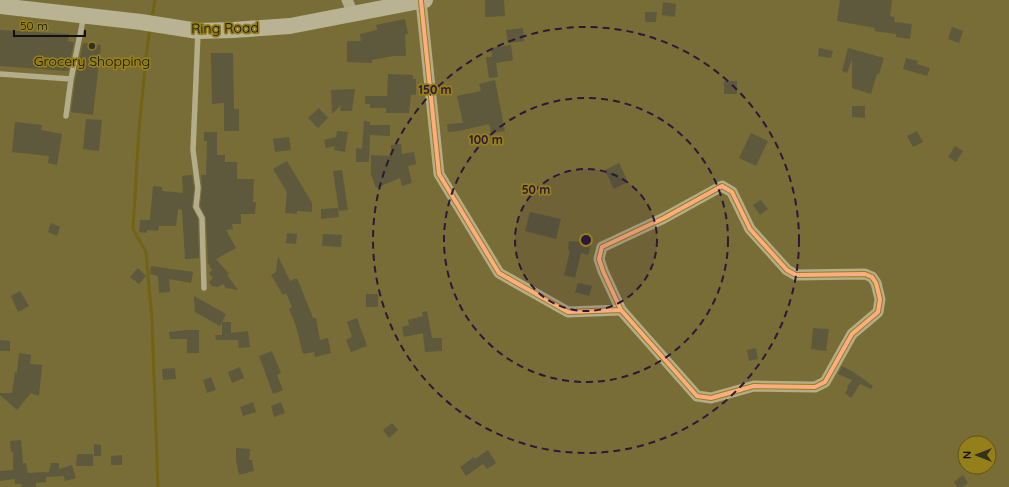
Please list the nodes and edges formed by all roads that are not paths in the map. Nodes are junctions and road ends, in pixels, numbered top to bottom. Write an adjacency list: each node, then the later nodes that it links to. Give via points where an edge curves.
1 (423, 0): 3 (main road, Ring Road); 10 (street, via 439,174 499,273 568,312)
2 (0, 6): 4 (main road, Ring Road)
3 (350, 6): 5 (main road, Ring Road, via 290,26)
4 (82, 15): 5 (main road, Ring Road); 7 (lane)
5 (198, 31): 9 (lane, via 193,150 198,188 196,207 202,218)
6 (0, 74): 7 (lane)
7 (71, 79): 8 (lane)
8 (66, 116)
9 (204, 288)
10 (621, 310): 10 (street, via 697,396 711,398 754,386 815,387 825,382 852,334 878,312 880,299 876,283 872,277 865,274 796,275 787,270 750,229 732,192 722,186 664,218 602,247 599,259)

